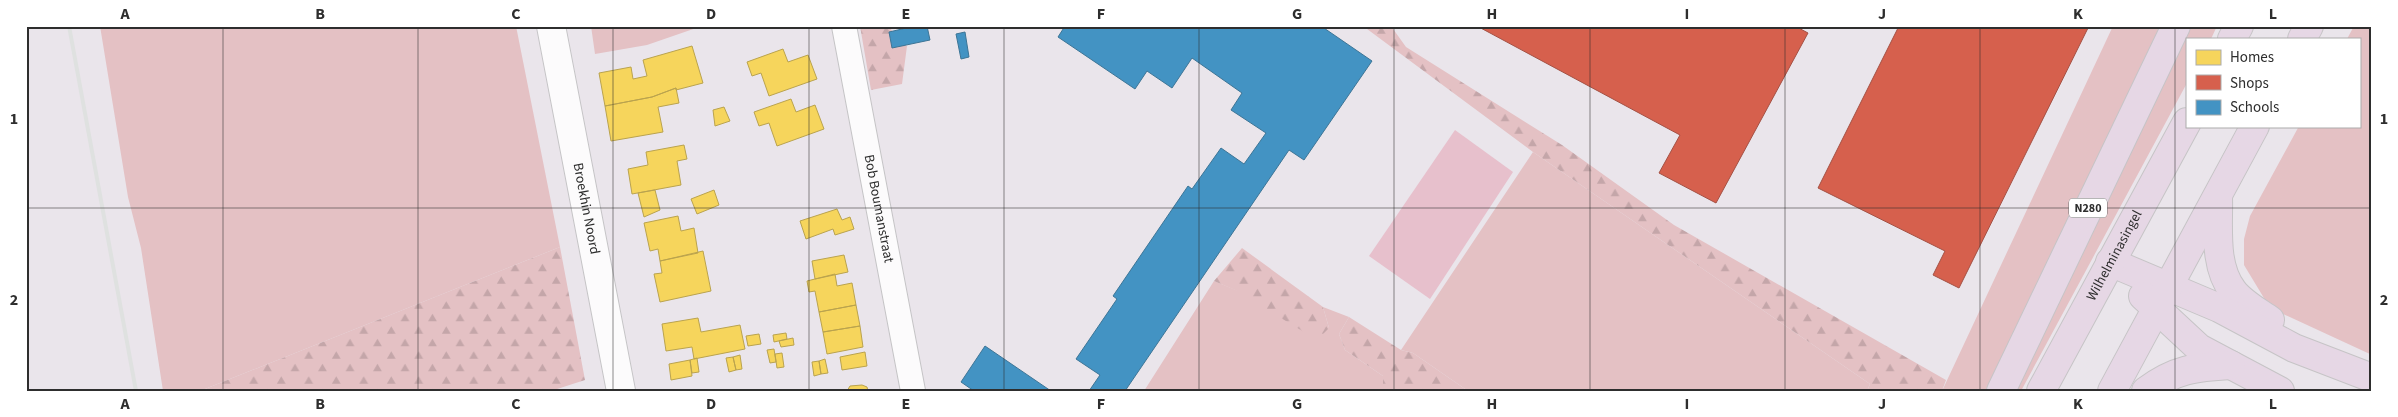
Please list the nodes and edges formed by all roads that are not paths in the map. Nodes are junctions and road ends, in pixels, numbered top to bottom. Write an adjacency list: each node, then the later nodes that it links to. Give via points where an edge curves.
1 (552, 26): 16 (street, Broekhin Noord)
2 (844, 26): 17 (street, Bob Boumanstraat)
3 (2176, 26): 18 (main road, N280)
4 (2239, 26): 6 (main road)
5 (2309, 26): 7 (main road)
6 (2233, 38)
7 (2303, 38)
8 (2186, 124): 11 (main road, Wilhelminasingel)
9 (2254, 128): 10 (main road)
10 (2218, 194): 12 (main road); 13 (main road, via 2219,257 2232,290)
11 (2110, 262): 12 (main road); 19 (main road, Wilhelminasingel)
12 (2162, 298): 13 (main road, via 2219,308); 14 (main road, via 2199,348); 20 (main road)
13 (2329, 364): 15 (main road)
14 (2231, 365): 21 (main road, via 2190,368 2171,374); 22 (main road)
15 (2372, 378)
16 (621, 391)
17 (912, 391)
18 (2000, 391)
19 (2041, 391)
20 (2112, 391)
21 (2146, 391)
22 (2280, 391)

